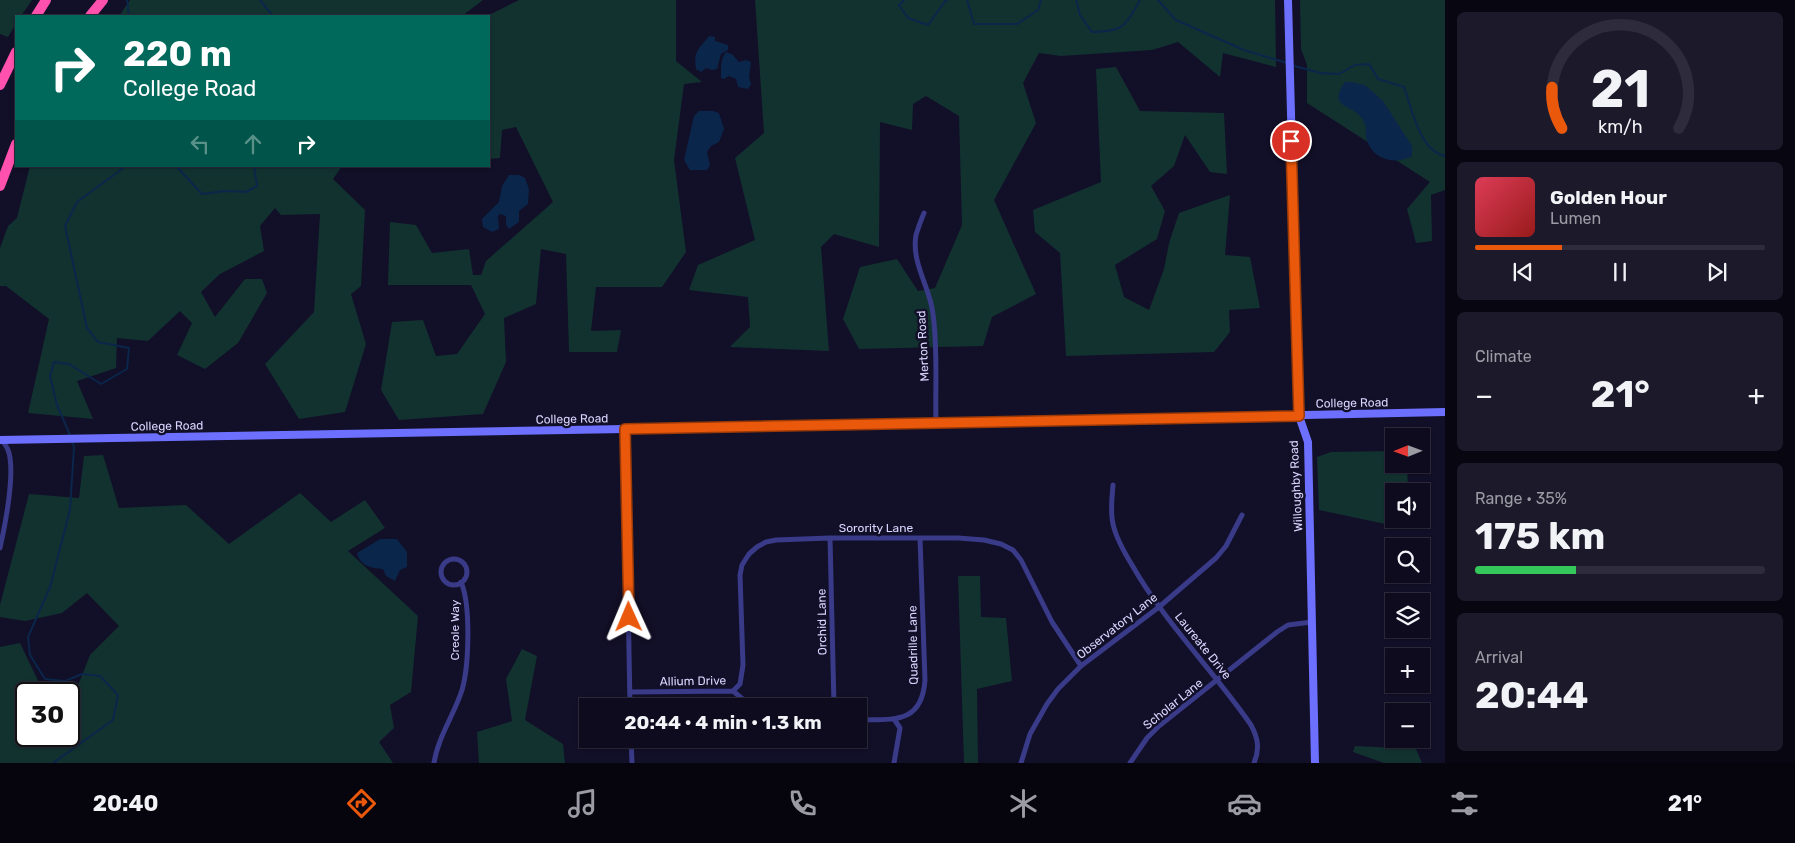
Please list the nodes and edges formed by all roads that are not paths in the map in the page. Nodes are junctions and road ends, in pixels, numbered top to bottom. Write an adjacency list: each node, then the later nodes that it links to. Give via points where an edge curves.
1 (46, 0): 4 (highway)
2 (103, 0): 5 (highway)
3 (1288, 0): 12 (street, Willoughby Road)
4 (37, 15)
5 (91, 15)
6 (15, 54): 7 (highway)
7 (0, 86)
8 (15, 147): 9 (highway)
9 (0, 186)
10 (924, 213): 13 (street, Merton Road, via 915,245 933,316)
11 (1445, 412): 12 (street, College Road)
12 (1299, 416): 13 (street, College Road); 23 (street, Willoughby Road, via 1308,442)
13 (936, 423): 14 (street, College Road)
14 (625, 429): 15 (street, College Road); 27 (street)
15 (1, 440): 20 (street, via 8,450 10,473)
16 (1113, 485): 22 (street, Laureate Drive, via 1111,514 1122,549)
17 (1242, 515): 22 (street, Observatory Lane, via 1216,558)
18 (830, 538): 19 (street, Sorority Lane); 26 (street, Sorority Lane, via 776,540 749,554 742,565 742,676); 30 (street, Orchid Lane)
19 (920, 538): 24 (street, Sorority Lane, via 984,540 1012,550 1021,560 1052,622); 31 (street, Quadrille Lane, via 924,692 921,702 910,715)
20 (0, 548)
21 (461, 582): 21 (street, Creole Way, via 453,585 443,578 441,570 448,560 456,559 464,564 467,571); 34 (street, Creole Way, via 468,649 465,673)
22 (1159, 607): 24 (street, Observatory Lane); 25 (street, Laureate Drive)
23 (1312, 622): 25 (street, Scholar Lane, via 1282,628); 40 (street, Willoughby Road)
24 (1081, 666): 37 (street, Observatory Lane, via 1046,704 1030,734)
25 (1218, 680): 38 (street, Scholar Lane, via 1159,726); 39 (street, Laureate Drive, via 1256,734 1258,748)
26 (733, 691): 27 (street, Allium Drive); 29 (street, Allium Drive)
27 (630, 692): 28 (street)
28 (630, 698)
29 (741, 698)
30 (834, 698)
31 (894, 719): 32 (street); 36 (street, via 900,728)
32 (867, 720)
33 (631, 748): 35 (street)
34 (434, 763)
35 (632, 763)
36 (894, 763)
37 (1021, 763)
38 (1130, 763)
39 (1254, 763)
40 (1315, 763)

